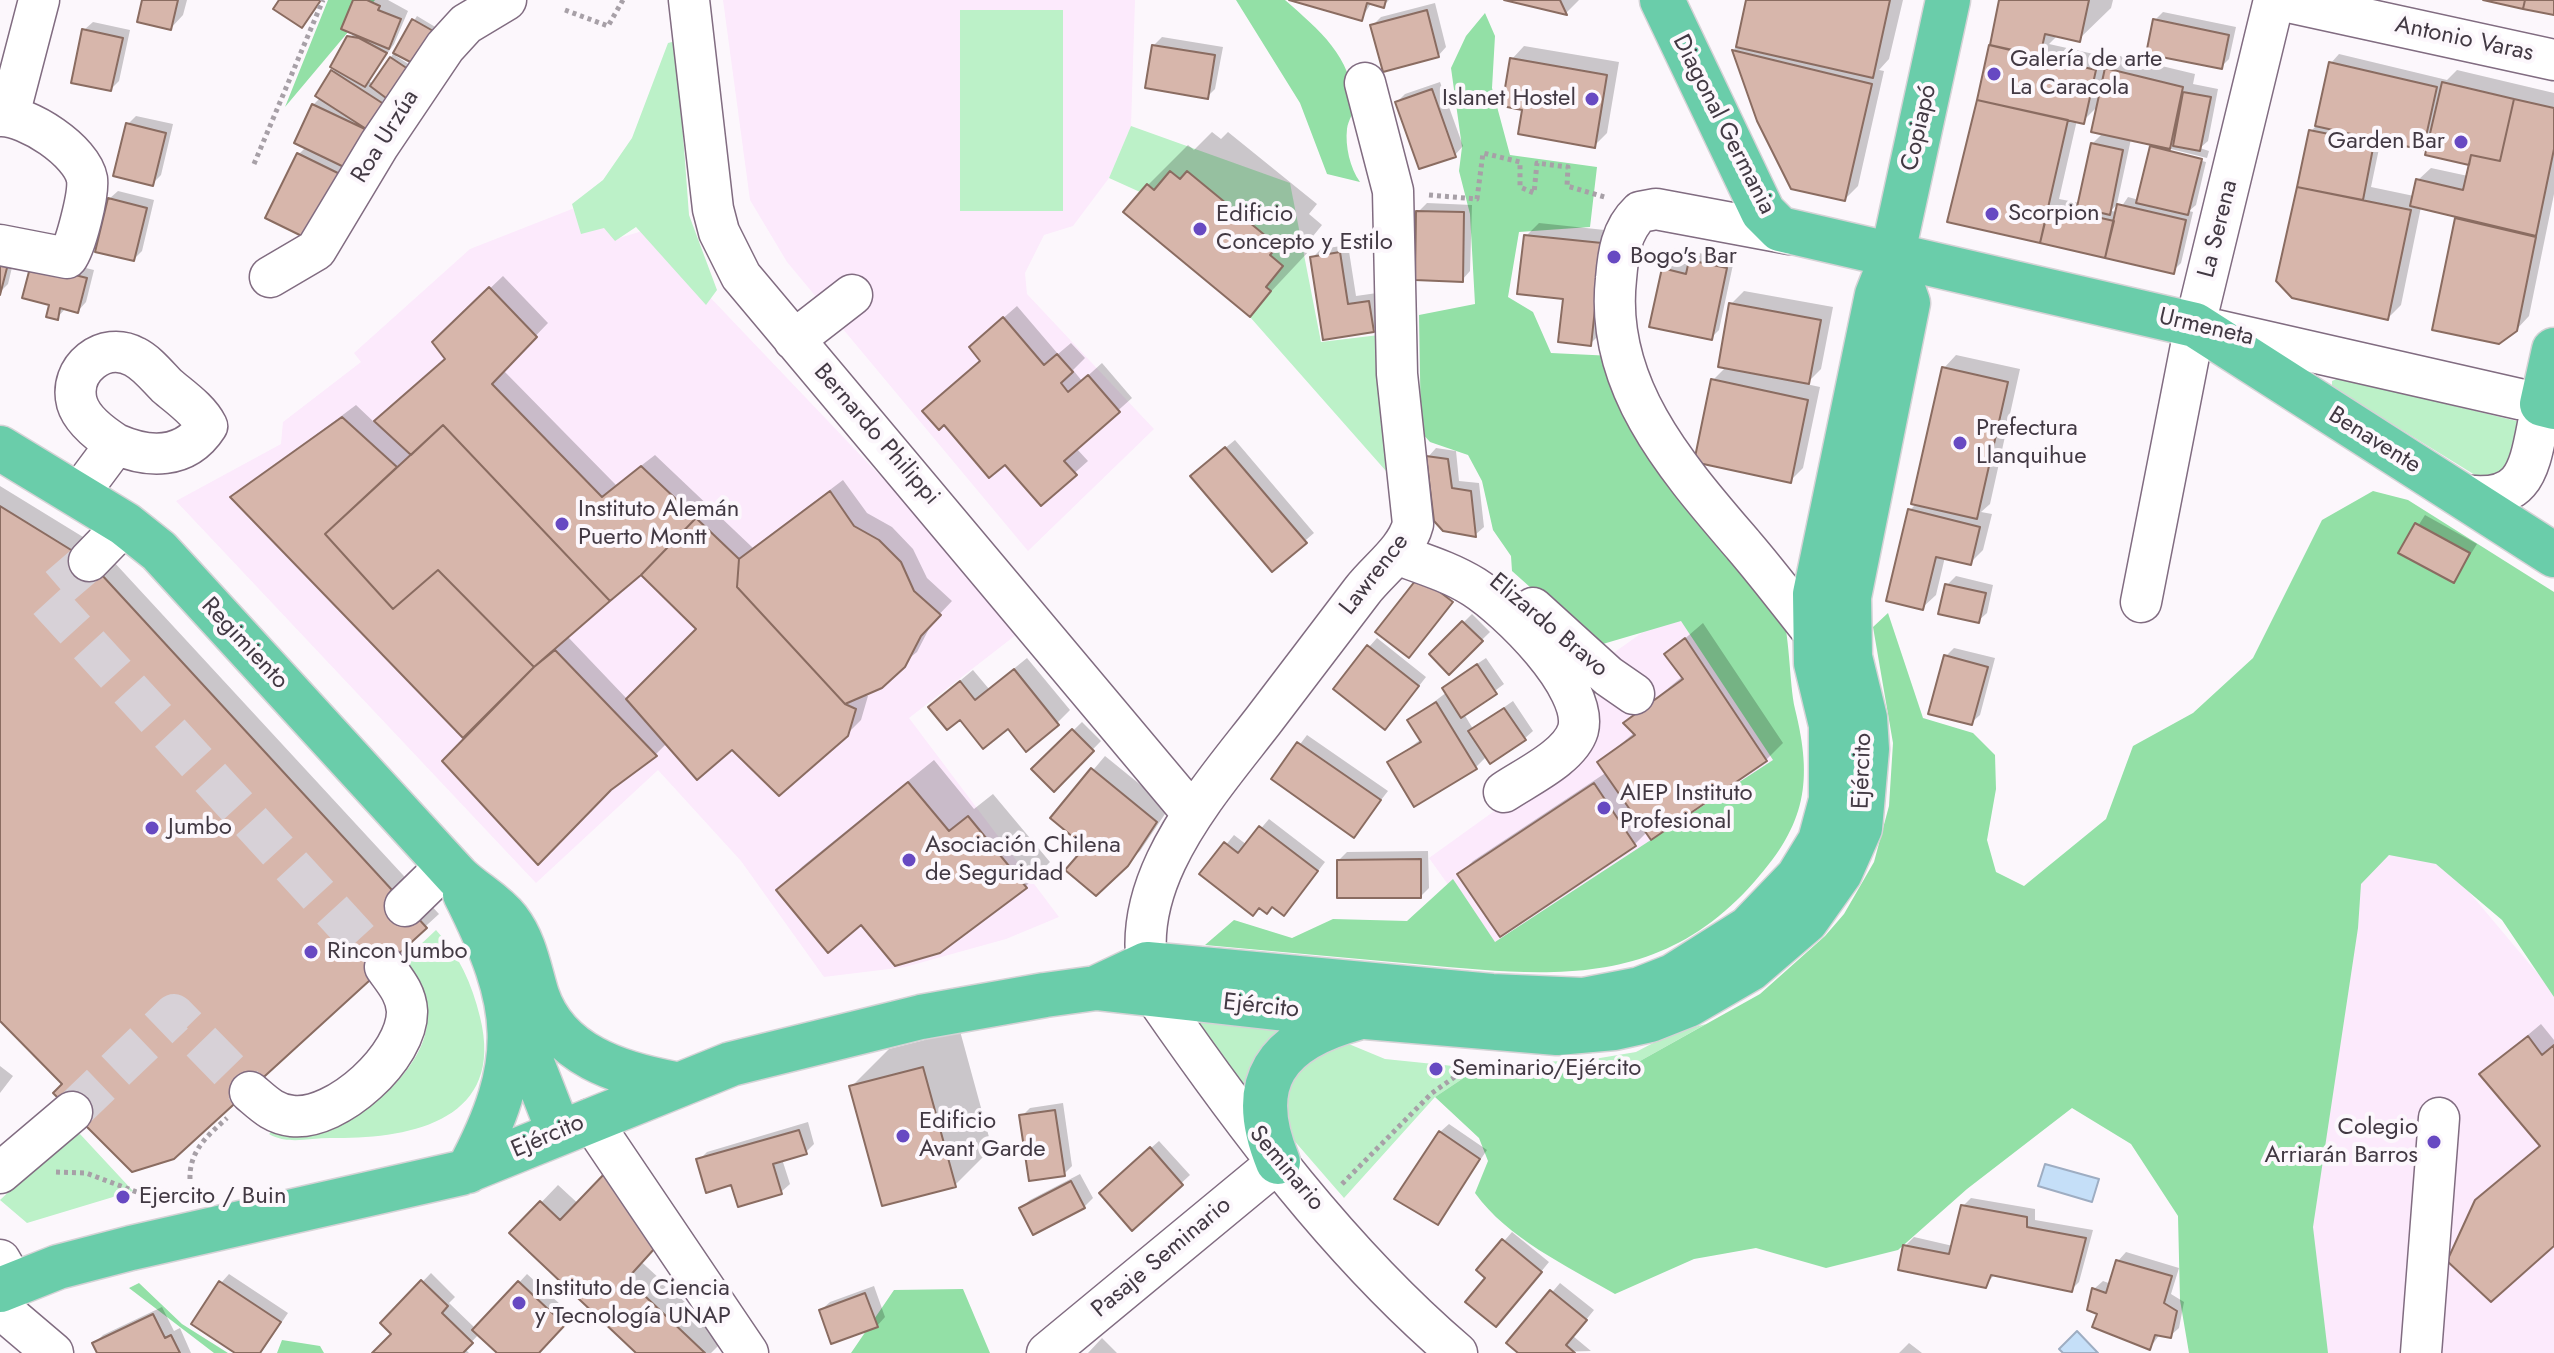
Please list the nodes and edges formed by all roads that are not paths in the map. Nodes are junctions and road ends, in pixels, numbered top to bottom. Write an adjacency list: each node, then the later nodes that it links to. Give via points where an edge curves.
1 (39, 0): 9 (street)
2 (506, 0): 13 (street, Roa Urzúa, via 466,24 445,47 316,250)
3 (689, 0): 16 (street, Bernardo Philippi, via 719,232 741,276)
4 (1662, 0): 10 (main road, Diagonal Germania, via 1763,212)
5 (1948, 0): 12 (main road, Copiapó)
6 (2277, 0): 7 (street, Antonio Varas); 15 (street, La Serena)
7 (2554, 60)
8 (1365, 83): 24 (street, Lawrence, via 1393,191 1397,374 1413,524)
9 (4, 116): 11 (street, via 43,130 66,149 84,171 87,189 67,258)
10 (1790, 234): 12 (main road, Diagonal Germania); 28 (street, via 1656,209 1640,212 1620,247 1615,339 1654,433 1678,469)
11 (0, 245)
12 (1892, 257): 15 (main road, Urmeneta); 28 (main road, Ejército, via 1874,310 1815,594); 37 (main road, Ejército, via 1908,303 1849,597 1850,657 1865,718 1865,803 1852,853 1826,896 1806,921 1750,969 1650,1020 1557,1033)
13 (270, 277)
14 (852, 295): 16 (street)
15 (2195, 325): 18 (street, Urmeneta); 21 (main road, Benavente); 27 (street, La Serena)
16 (794, 340): 31 (street, Bernardo Philippi)
17 (2554, 350): 18 (main road)
18 (2539, 403): 21 (street, via 2529,463 2517,486 2493,497)
19 (116, 444): 22 (street)
20 (0, 448): 22 (main road, Regimiento)
21 (2457, 494): 25 (main road, Benavente)
22 (78, 495): 23 (main road, Regimiento)
23 (125, 524): 26 (street); 32 (main road, Regimiento, via 159,551)
24 (1396, 554): 29 (street, Elizardo Bravo, via 1440,556 1483,571); 30 (street, Elizardo Bravo, via 1446,572 1486,596 1538,646 1574,699 1579,722 1573,739); 31 (street, Lawrence)
25 (2554, 555)
26 (89, 561)
27 (2141, 602)
28 (1813, 632): 35 (main road, Ejército, via 1832,751 1831,800 1820,841 1770,908 1721,948 1673,976 1607,996 1557,1000)
29 (1634, 694)
30 (1504, 792)
31 (1192, 813): 35 (street, Lawrence, via 1154,895)
32 (452, 871): 33 (street); 36 (main road, Regimiento, via 485,938); 38 (main road, Regimiento, via 508,920 523,944 539,1000 566,1038 614,1069)
33 (405, 906)
34 (385, 967): 39 (street, via 405,998 407,1013 384,1065 339,1104 303,1117 270,1110)
35 (1151, 980): 37 (main road, Ejército); 38 (main road, Ejército, via 921,1017 731,1064); 43 (street, Seminario)
36 (507, 1006): 42 (main road, Regimiento); 44 (main road, Regimiento, via 511,1043 503,1095)
37 (1360, 1017): 43 (main road, via 1308,1037 1288,1052 1270,1077 1262,1111)
38 (675, 1084): 42 (main road, Ejército)
39 (251, 1093)
40 (72, 1112): 45 (street)
41 (2439, 1118): 51 (street)
42 (575, 1126): 44 (main road, Ejército); 48 (street)
43 (1278, 1162): 49 (street, Pasaje Seminario); 50 (street, Seminario, via 1401,1303)
44 (468, 1171): 46 (main road, Ejército, via 131,1248)
45 (2, 1172)
46 (3, 1286): 47 (street)
47 (53, 1353)
48 (748, 1353)
49 (1047, 1353)
50 (1457, 1353)
51 (2421, 1353)

